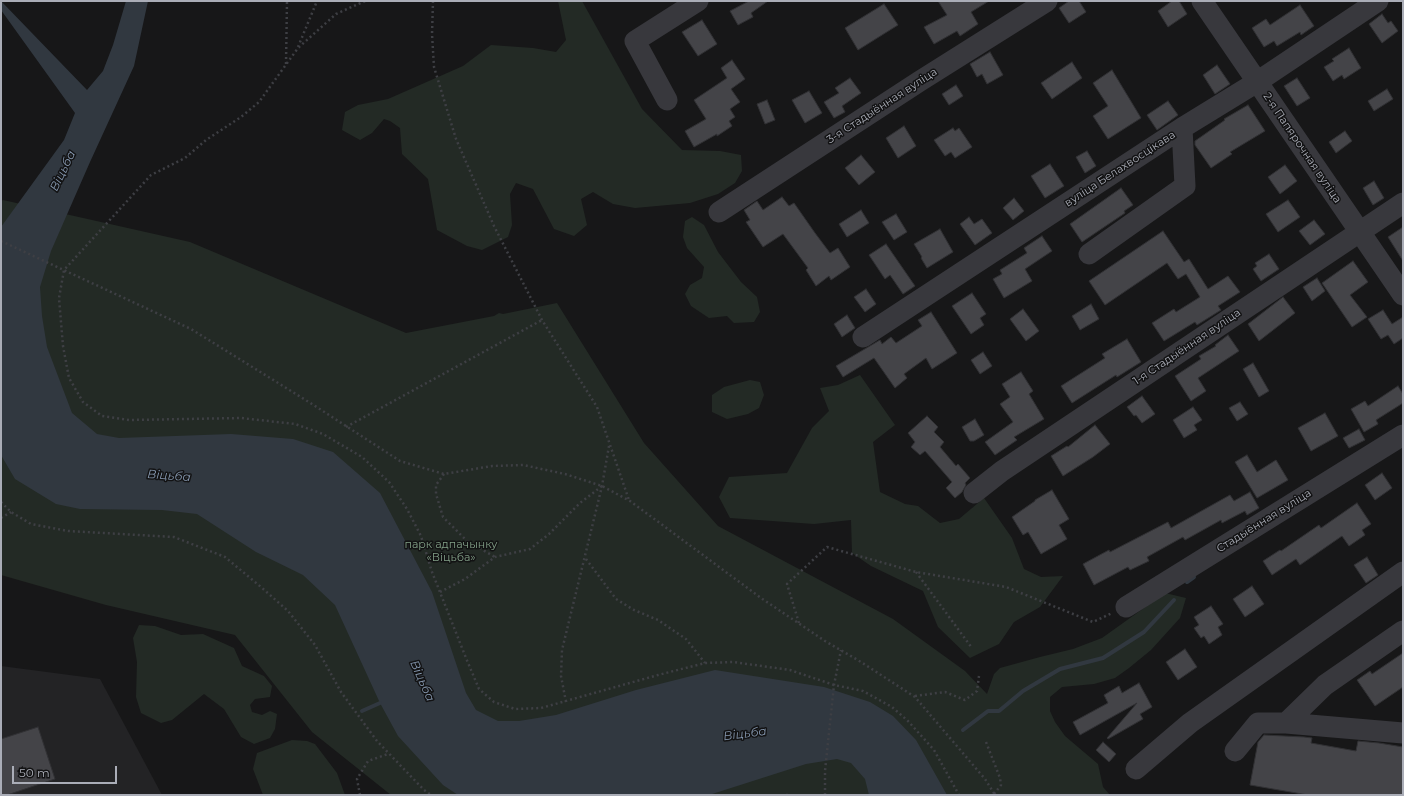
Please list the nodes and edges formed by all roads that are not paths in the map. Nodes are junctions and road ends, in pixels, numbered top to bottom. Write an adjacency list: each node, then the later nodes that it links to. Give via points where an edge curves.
1 (698, 1): 6 (street, via 635,41)
2 (1046, 1): 9 (street, 3-я Стадыённая вуліца)
3 (1202, 1): 5 (street, 2-я Папярочная вуліца)
4 (1378, 1): 5 (street, вуліца Белахвосцікава)
5 (1257, 82): 7 (street, вуліца Белахвосцікава); 10 (street, 2-я Папярочная вуліца)
6 (667, 100)
7 (1182, 128): 11 (street, via 1185,186); 13 (street, вуліца Белахвосцікава)
8 (1403, 203): 10 (street, 1-я Стадыённая вуліца)
9 (719, 212)
10 (1360, 232): 12 (street, 2-я Папярочная вуліца); 15 (street, 1-я Стадыённая вуліца, via 1009,466)
11 (1089, 254)
12 (1403, 295)
13 (863, 337)
14 (1403, 435): 17 (street, Стадыённая вуліца)
15 (974, 493)
16 (1403, 572): 22 (street, via 1190,723)
17 (1126, 607)
18 (1403, 631): 19 (street, via 1325,685)
19 (1286, 723): 20 (street); 21 (street, via 1258,722)
20 (1403, 733)
21 (1235, 751)
22 (1136, 769)

